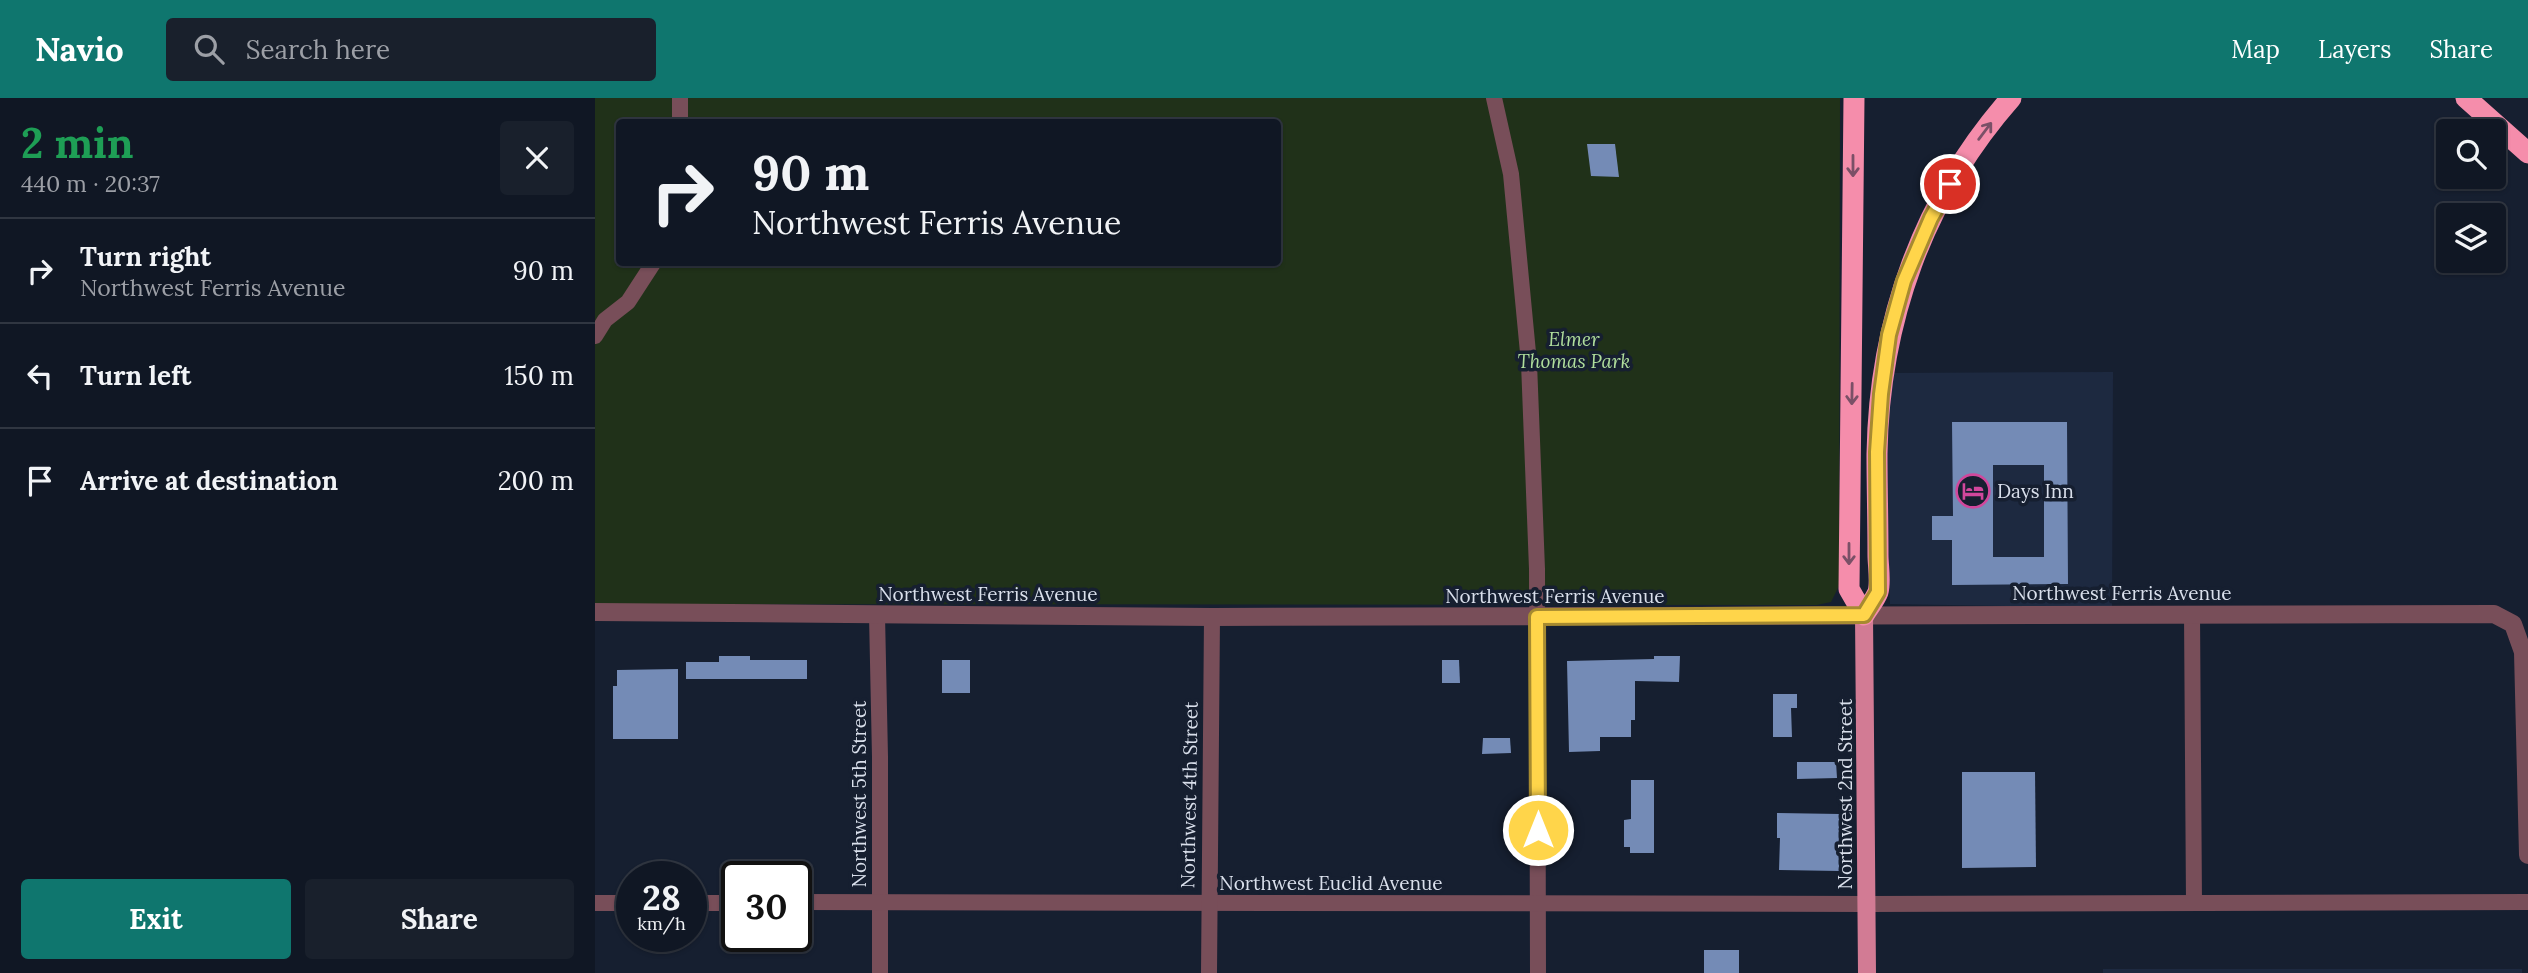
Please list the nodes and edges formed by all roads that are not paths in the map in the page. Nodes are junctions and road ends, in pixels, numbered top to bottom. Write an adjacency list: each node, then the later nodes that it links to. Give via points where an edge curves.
1 (680, 98): 6 (street)
2 (1494, 98): 15 (street, via 1511,174 1527,344)
3 (1854, 98): 13 (highway, one-way to 13, via 1849,589)
4 (2011, 98): 13 (highway, one-way to 4, via 1878,592 1881,394 1889,335 1904,281 1950,184)
5 (2466, 98): 7 (highway)
6 (680, 119)
7 (2528, 153)
8 (650, 266): 9 (street, via 628,302 605,320)
9 (595, 336)
10 (595, 612): 12 (street, Northwest Ferris Avenue)
11 (2192, 614): 13 (street, Northwest Ferris Avenue); 16 (street, Northwest Ferris Avenue, via 2494,614 2513,624 2523,652); 22 (street)
12 (877, 615): 14 (street, Northwest Ferris Avenue); 18 (street, Northwest 5th Street)
13 (1864, 615): 15 (street, Northwest Ferris Avenue); 25 (main road, Northwest 2nd Street)
14 (1212, 617): 15 (street, Northwest Ferris Avenue); 23 (street, Northwest 4th Street)
15 (1537, 617): 24 (street)
16 (2528, 855)
17 (812, 902): 18 (street, Northwest Euclid Avenue)
18 (880, 902): 23 (street, Northwest Euclid Avenue); 26 (street, Northwest 5th Street)
19 (2528, 902): 22 (street, Northwest Euclid Avenue)
20 (595, 903): 21 (street)
21 (616, 903)
22 (2194, 903): 25 (street, Northwest Euclid Avenue)
23 (1209, 904): 24 (street, Northwest Euclid Avenue); 27 (street, Northwest 4th Street)
24 (1537, 904): 25 (street, Northwest Euclid Avenue); 28 (street)
25 (1867, 904): 29 (main road, Northwest 2nd Street)
26 (880, 973)
27 (1209, 973)
28 (1538, 973)
29 (1867, 973)

